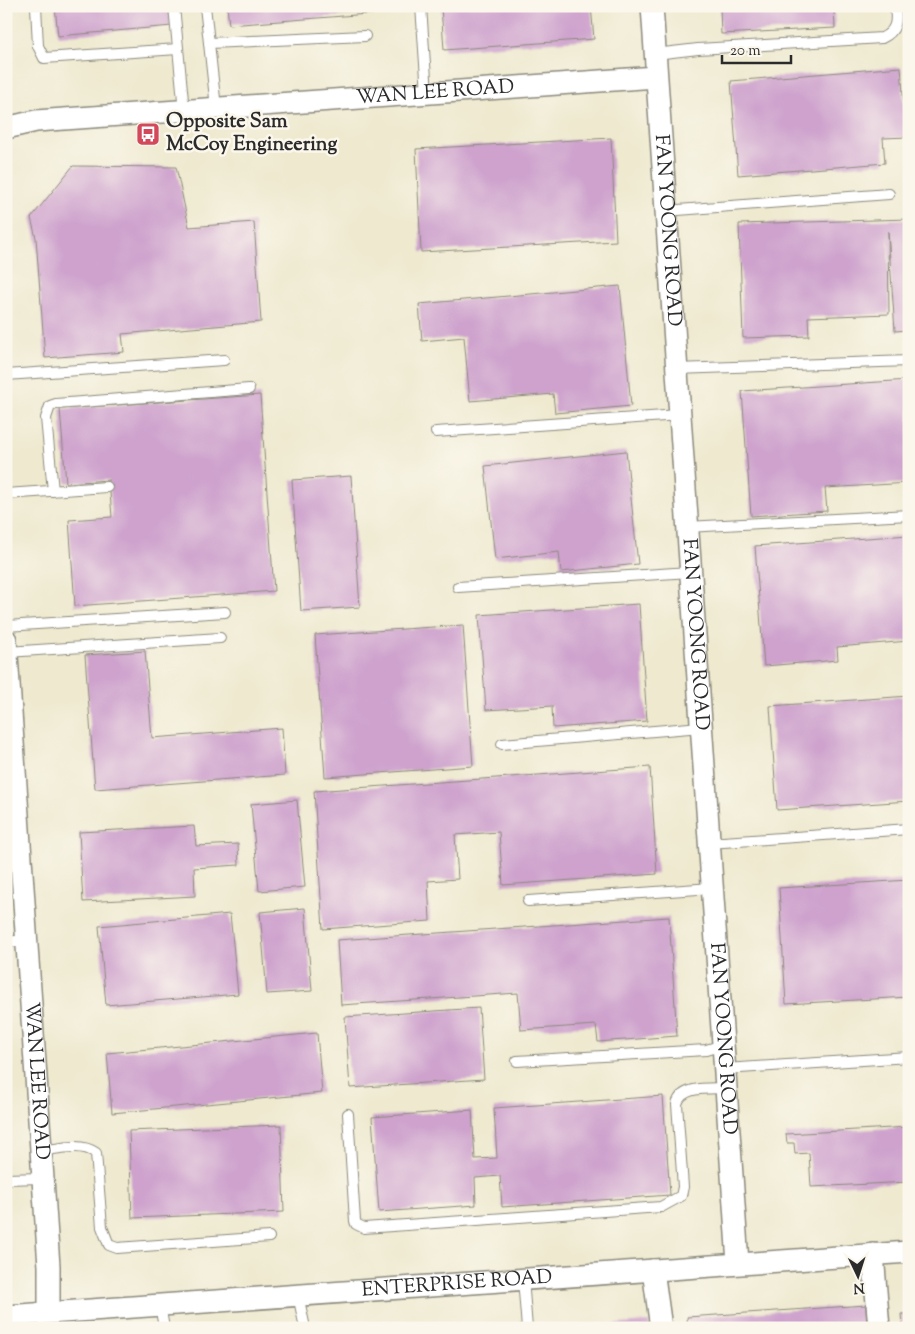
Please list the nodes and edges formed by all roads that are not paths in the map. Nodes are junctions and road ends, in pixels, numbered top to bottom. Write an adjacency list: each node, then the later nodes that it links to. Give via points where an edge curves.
1 (36, 6): 9 (lane, via 38,46 44,58)
2 (174, 6): 9 (lane)
3 (205, 6): 8 (lane)
4 (421, 6): 12 (lane)
5 (652, 6): 10 (street, FAN YOONG ROAD)
6 (896, 6): 10 (lane, via 895,28 882,38)
7 (366, 36): 8 (lane)
8 (209, 43): 13 (lane)
9 (178, 49): 14 (lane)
10 (654, 54): 11 (street, FAN YOONG ROAD)
11 (656, 77): 12 (street, WAN LEE ROAD); 17 (street, FAN YOONG ROAD)
12 (427, 93): 13 (street, WAN LEE ROAD)
13 (216, 108): 14 (street, WAN LEE ROAD)
14 (184, 111): 15 (street, WAN LEE ROAD, via 36,121)
15 (6, 128)
16 (890, 194): 17 (lane)
17 (665, 211): 20 (street, FAN YOONG ROAD)
18 (224, 360): 21 (lane)
19 (909, 361): 20 (lane)
20 (676, 369): 23 (street, FAN YOONG ROAD)
21 (6, 375)
22 (249, 388): 26 (lane, via 50,406 46,418)
23 (679, 414): 24 (lane); 29 (street, FAN YOONG ROAD)
24 (436, 432)
25 (107, 487): 26 (lane)
26 (53, 491): 27 (lane)
27 (6, 494)
28 (909, 515): 29 (lane)
29 (687, 527): 30 (street, FAN YOONG ROAD)
30 (690, 572): 31 (lane); 36 (street, FAN YOONG ROAD)
31 (458, 587)
32 (225, 612): 33 (lane)
33 (6, 626)
34 (220, 638): 35 (lane)
35 (7, 646): 42 (street, WAN LEE ROAD)
36 (701, 727): 37 (lane); 39 (street, FAN YOONG ROAD)
37 (502, 744)
38 (909, 829): 39 (lane)
39 (709, 843): 40 (street, FAN YOONG ROAD)
40 (712, 888): 41 (lane); 43 (street, FAN YOONG ROAD)
41 (528, 901)
42 (16, 941): 48 (street, WAN LEE ROAD)
43 (723, 1045): 45 (lane, via 706,1050); 46 (street, FAN YOONG ROAD)
44 (909, 1056): 46 (lane)
45 (518, 1061)
46 (726, 1079): 47 (lane, via 687,1091 678,1098 683,1187 673,1202 652,1208 364,1228 355,1221); 54 (street, FAN YOONG ROAD)
47 (348, 1114)
48 (39, 1151): 49 (street, WAN LEE ROAD); 51 (lane, via 78,1147 96,1153 102,1227 109,1244 117,1248)
49 (41, 1178): 50 (lane); 60 (street, WAN LEE ROAD, via 48,1266)
50 (6, 1179)
51 (268, 1237)
52 (909, 1252): 53 (street, ENTERPRISE ROAD)
53 (873, 1254): 54 (street, ENTERPRISE ROAD); 65 (street)
54 (738, 1263): 55 (street, ENTERPRISE ROAD)
55 (653, 1270): 56 (street, ENTERPRISE ROAD); 64 (street)
56 (524, 1279): 57 (street, ENTERPRISE ROAD); 63 (lane)
57 (298, 1295): 58 (street, ENTERPRISE ROAD); 62 (lane)
58 (160, 1305): 60 (street, ENTERPRISE ROAD); 61 (lane)
59 (6, 1316): 60 (street, ENTERPRISE ROAD)
60 (36, 1318)
61 (164, 1328)
62 (305, 1328)
63 (526, 1328)
64 (661, 1328)
65 (878, 1328)

